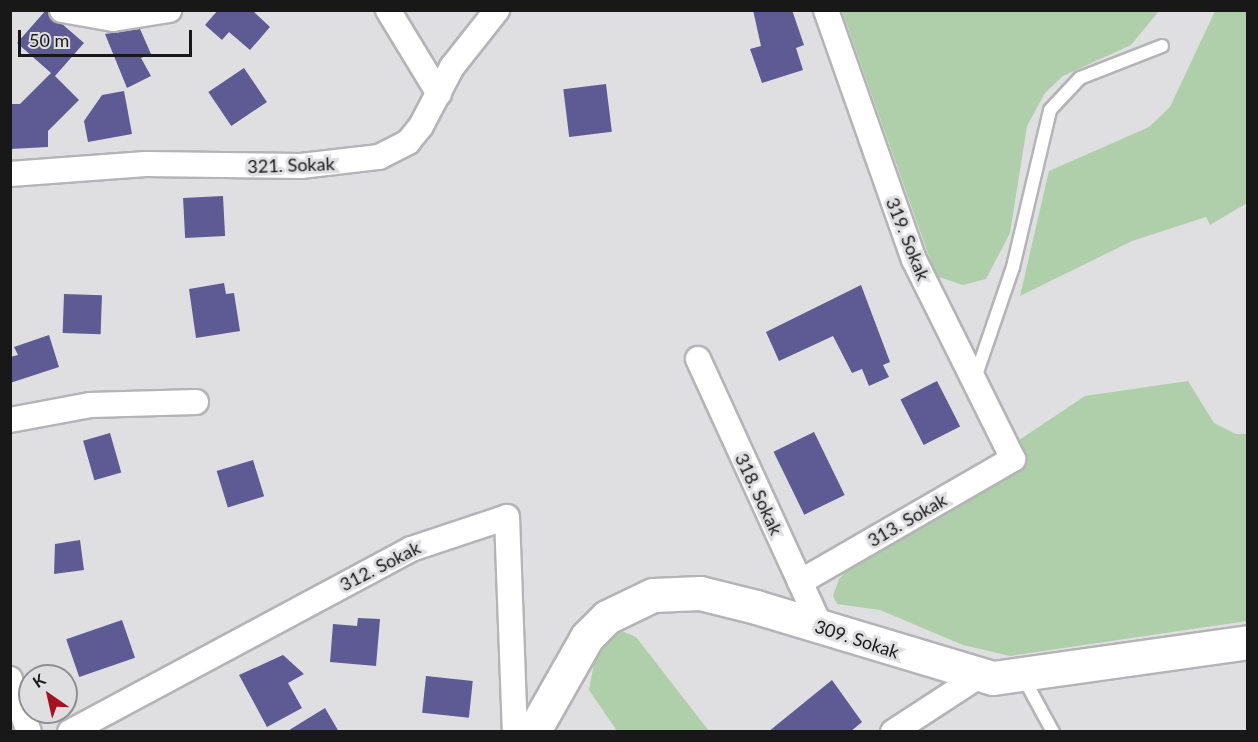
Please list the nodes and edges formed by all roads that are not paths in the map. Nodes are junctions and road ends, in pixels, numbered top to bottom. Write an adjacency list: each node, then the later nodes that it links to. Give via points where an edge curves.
1 (62, 10): 2 (street, via 113,19)
2 (170, 10)
3 (388, 10): 7 (street)
4 (497, 10): 7 (street, 321. Sokak, via 452,67)
5 (826, 10): 10 (street, 319. Sokak, via 914,260)
6 (1162, 46): 10 (lane, via 1080,78 1050,110 1013,267)
7 (439, 94): 8 (street, 321. Sokak, via 408,142 379,157 301,166 146,164)
8 (10, 174)
9 (698, 360): 14 (street, 318. Sokak)
10 (974, 382): 13 (street, 319. Sokak)
11 (196, 402): 12 (street, via 100,404)
12 (10, 420)
13 (1013, 459): 14 (street, 313. Sokak)
14 (800, 582): 15 (street, 318. Sokak)
15 (821, 627): 17 (street, 309. Sokak); 23 (street, 309. Sokak, via 700,593 653,595 631,603 587,637 561,691)
16 (1248, 642): 18 (street, 309. Sokak)
17 (979, 676): 18 (street, 309. Sokak); 24 (street)
18 (1023, 677): 25 (lane)
19 (10, 679): 20 (street)
20 (29, 732)
21 (70, 732): 22 (street, 312. Sokak, via 411,549 507,517)
22 (515, 732)
23 (533, 732)
24 (893, 732)
25 (1053, 732)

